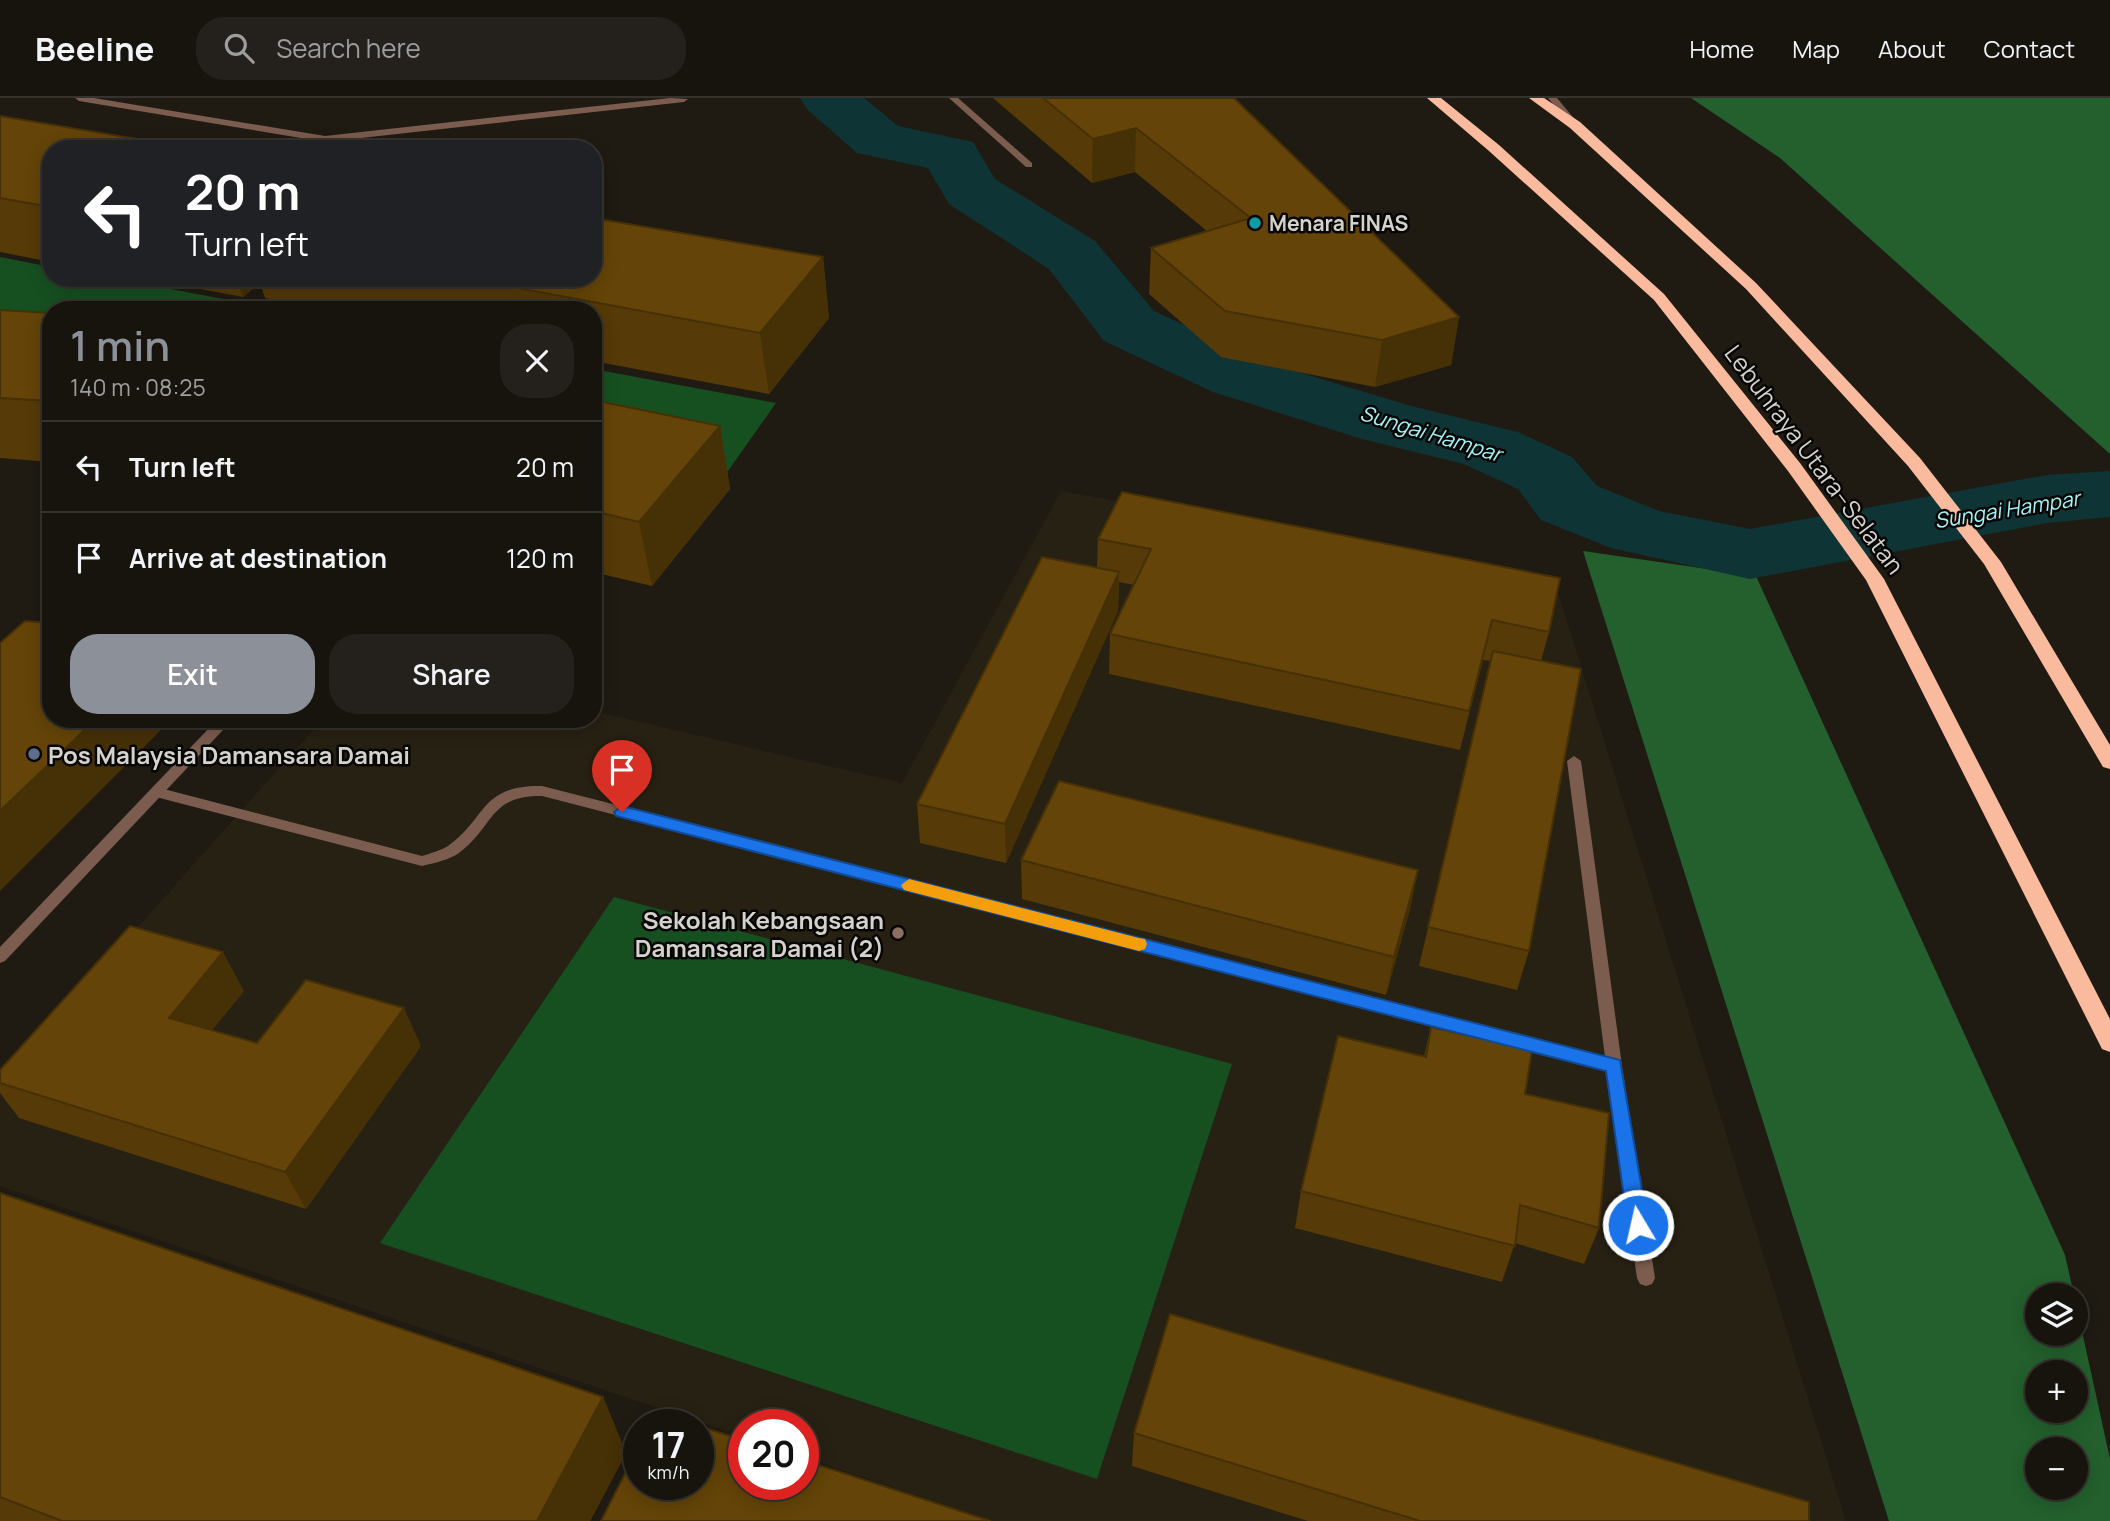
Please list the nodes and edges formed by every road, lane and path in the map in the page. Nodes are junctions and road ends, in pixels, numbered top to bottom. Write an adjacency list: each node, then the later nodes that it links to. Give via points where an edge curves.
1 (79, 98): 6 (street, via 325,139)
2 (953, 98): 8 (street)
3 (1433, 98): 14 (highway, Lebuhraya Utara–Selatan, via 1658,297 1794,467 1875,579)
4 (1535, 98): 7 (highway)
5 (1552, 98): 7 (street)
6 (684, 99)
7 (1575, 125): 11 (highway, via 1751,286 1914,462 1992,562)
8 (1029, 165)
9 (214, 728): 12 (street)
10 (1574, 761): 15 (street)
11 (2110, 762)
12 (156, 792): 13 (street); 15 (street, via 422,861 453,850 497,799 527,789 542,791)
13 (0, 957)
14 (2110, 1042)
15 (1614, 1066): 16 (street)
16 (1646, 1278)

